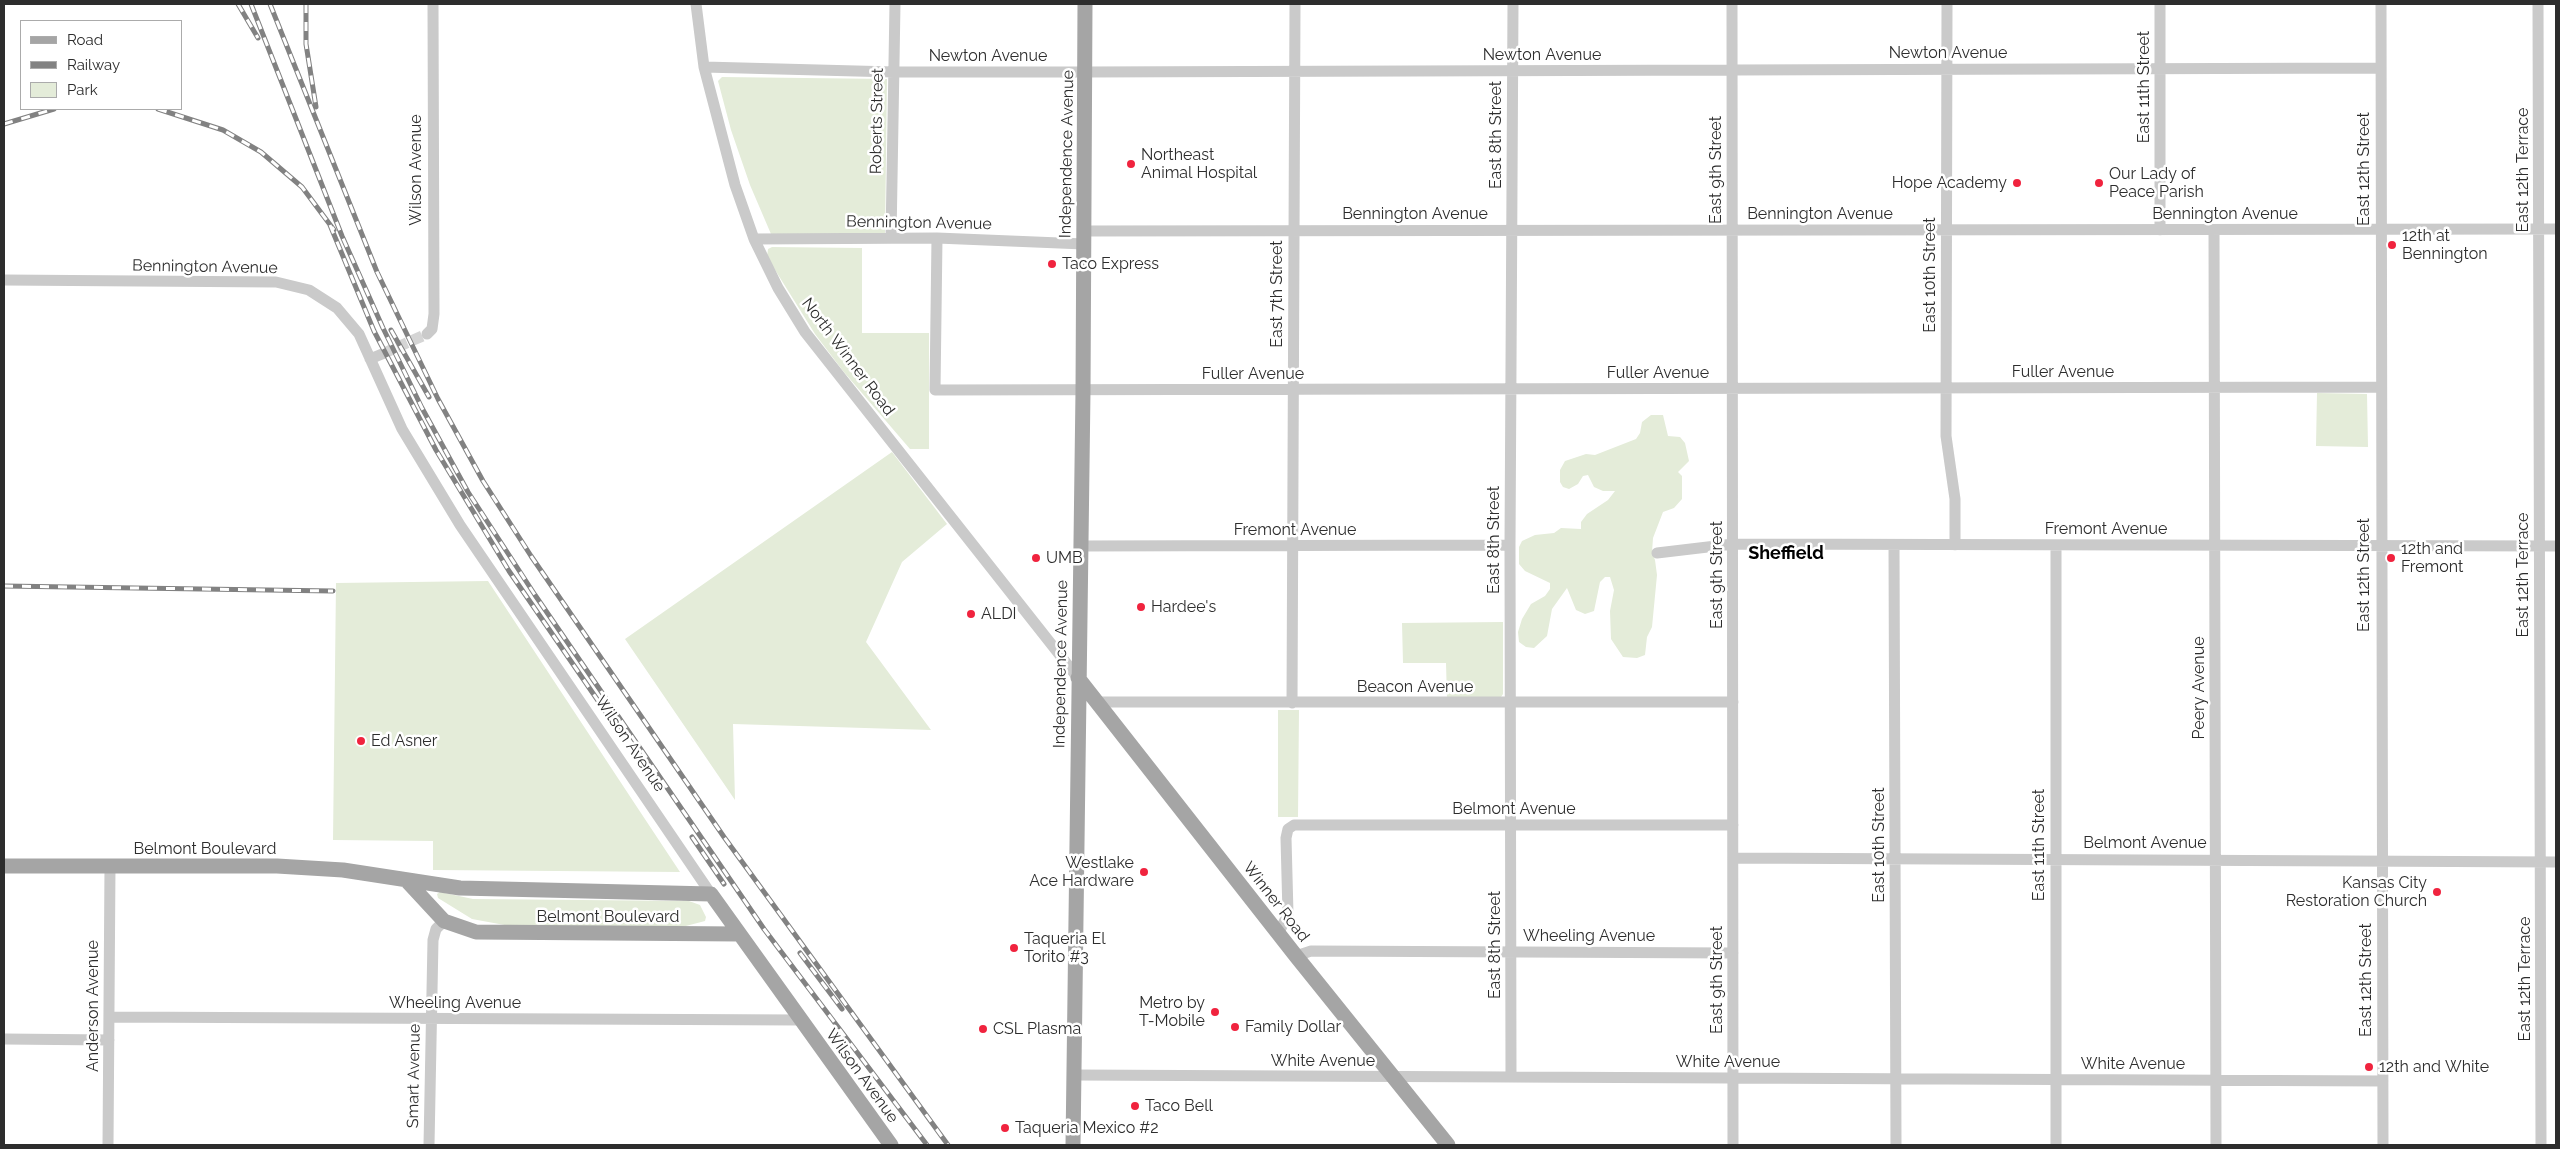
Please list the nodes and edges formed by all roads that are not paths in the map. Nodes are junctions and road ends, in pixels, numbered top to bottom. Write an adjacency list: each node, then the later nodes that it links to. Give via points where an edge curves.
1 (433, 4): 35 (street, Wilson Avenue, via 434,314 432,329)
2 (696, 4): 12 (street, North Winner Road)
3 (895, 4): 17 (street, Roberts Street)
4 (1085, 4): 18 (main road, Independence Avenue)
5 (1295, 4): 19 (street, East 7th Street)
6 (1513, 4): 20 (street, East 8th Street)
7 (1732, 4): 16 (street, East 9th Street)
8 (1947, 4): 14 (street, East 10th Street)
9 (2160, 4): 15 (street, East 11th Street)
10 (2381, 4): 13 (street, East 12th Street)
11 (2538, 4): 21 (street, East 12th Terrace)
12 (704, 66): 17 (street, Newton Avenue); 33 (street, North Winner Road, via 735,184)
13 (2381, 68): 15 (street, Newton Avenue); 28 (street, East 12th Street)
14 (1947, 69): 15 (street, Newton Avenue); 16 (street, Newton Avenue); 29 (street, East 10th Street)
15 (2161, 69): 26 (street, East 11th Street)
16 (1732, 70): 20 (street, Newton Avenue); 25 (street, East 9th Street)
17 (894, 72): 18 (street, Newton Avenue); 30 (street, Roberts Street)
18 (1086, 72): 19 (street, Newton Avenue); 32 (main road, Independence Avenue)
19 (1294, 72): 20 (street, Newton Avenue); 23 (street, East 7th Street)
20 (1513, 72): 24 (street, East 8th Street)
21 (2539, 229): 22 (street, Bennington Avenue); 28 (street, Bennington Avenue); 54 (street, East 12th Terrace)
22 (2556, 229)
23 (1294, 230): 24 (street, Bennington Avenue); 32 (street, Bennington Avenue); 42 (street, East 7th Street)
24 (1512, 230): 25 (street, Bennington Avenue); 43 (street, East 8th Street)
25 (1733, 230): 29 (street, Bennington Avenue); 40 (street, East 9th Street)
26 (2160, 230): 27 (street, Bennington Avenue); 29 (street, Bennington Avenue)
27 (2214, 230): 28 (street, Bennington Avenue); 39 (street, Peery Avenue)
28 (2380, 230): 38 (street, East 12th Street)
29 (1947, 231): 41 (street, East 10th Street)
30 (891, 238): 31 (street, Bennington Avenue); 33 (street, Bennington Avenue)
31 (937, 238): 32 (street, Bennington Avenue); 44 (street, Fuller Avenue, via 935,390)
32 (1084, 238): 44 (main road, Independence Avenue)
33 (754, 239): 57 (street, North Winner Road, via 778,288 805,332)
34 (4, 280): 37 (street, Bennington Avenue, via 276,282 309,290 338,308 359,334)
35 (427, 334)
36 (382, 354): 37 (street)
37 (370, 359): 74 (street, Wilson Avenue, via 402,429 460,525)
38 (2380, 387): 39 (street, Fuller Avenue); 53 (street, East 12th Street)
39 (2214, 388): 41 (street, Fuller Avenue); 52 (street, Peery Avenue)
40 (1733, 389): 41 (street, Fuller Avenue); 43 (street, Fuller Avenue); 45 (street, East 9th Street)
41 (1946, 389): 48 (street, East 10th Street, via 1946,436 1955,499)
42 (1293, 390): 43 (street, Fuller Avenue); 44 (street, Fuller Avenue); 51 (street, East 7th Street)
43 (1512, 390): 46 (street, East 8th Street)
44 (1083, 391): 50 (main road, Independence Avenue)
45 (1733, 544): 47 (street, Fremont Avenue); 56 (street, Fremont Avenue); 59 (street, East 9th Street)
46 (1510, 545): 51 (street, Fremont Avenue); 61 (street, East 8th Street)
47 (1894, 545): 48 (street, Fremont Avenue); 65 (street, East 10th Street)
48 (1955, 545): 49 (street, Fremont Avenue)
49 (2056, 545): 52 (street, Fremont Avenue); 66 (street, East 11th Street)
50 (1080, 546): 51 (street, Fremont Avenue); 57 (main road, Independence Avenue)
51 (1292, 546): 60 (street, East 7th Street)
52 (2215, 546): 53 (street, Fremont Avenue); 67 (street, Peery Avenue)
53 (2381, 546): 54 (street, Fremont Avenue); 68 (street, East 12th Street)
54 (2538, 546): 55 (street, Fremont Avenue); 69 (street, East 12th Terrace)
55 (2556, 546)
56 (1657, 553)
57 (1078, 678): 58 (main road, Winner Road); 86 (main road, Independence Avenue)
58 (1097, 702): 60 (street, Beacon Avenue); 76 (main road, Winner Road)
59 (1733, 702): 61 (street, Beacon Avenue); 63 (street, East 9th Street)
60 (1292, 703): 61 (street, Beacon Avenue)
61 (1510, 703): 62 (street, East 8th Street)
62 (1512, 825): 63 (street, Belmont Avenue); 76 (street, Belmont Avenue, via 1294,825 1288,829 1286,838 1288,914); 78 (street, East 8th Street)
63 (1733, 825): 64 (street, East 9th Street)
64 (1733, 858): 65 (street, Belmont Avenue); 79 (street, East 9th Street)
65 (1895, 858): 66 (street, Belmont Avenue); 89 (street, East 10th Street)
66 (2055, 858): 67 (street, Belmont Avenue); 91 (street, East 11th Street)
67 (2216, 860): 68 (street, Belmont Avenue); 92 (street, Peery Avenue)
68 (2382, 860): 69 (street, Belmont Avenue); 93 (street, East 12th Street)
69 (2541, 862): 70 (street, Belmont Avenue); 104 (street, East 12th Terrace)
70 (2556, 862)
71 (4, 866): 72 (main road, Belmont Boulevard)
72 (110, 866): 73 (main road, Belmont Boulevard, via 278,866 343,870); 81 (street, Anderson Avenue)
73 (406, 880): 74 (main road, Belmont Boulevard, via 460,888); 75 (main road, Belmont Boulevard)
74 (711, 894): 77 (main road, Wilson Avenue)
75 (444, 921): 77 (main road, Belmont Boulevard, via 476,932 500,934); 82 (street, Smart Avenue, via 436,929 433,940)
76 (1278, 932): 80 (main road, Winner Road)
77 (739, 934): 83 (main road, Wilson Avenue)
78 (1512, 952): 79 (street, Wheeling Avenue); 80 (street, Wheeling Avenue, via 1311,951); 88 (street, East 8th Street)
79 (1733, 953): 90 (street, East 9th Street)
80 (1296, 956): 87 (main road, Winner Road)
81 (109, 1017): 82 (street, Wheeling Avenue); 85 (street, Anderson Avenue)
82 (430, 1019): 83 (street, Wheeling Avenue); 95 (street, Smart Avenue)
83 (800, 1020): 96 (main road, Wilson Avenue)
84 (4, 1039): 85 (street)
85 (109, 1040): 94 (street, Anderson Avenue)
86 (1074, 1075): 87 (street, White Avenue); 97 (main road, Independence Avenue)
87 (1392, 1077): 88 (street, White Avenue); 98 (main road, Winner Road)
88 (1511, 1077): 90 (street, White Avenue)
89 (1896, 1078): 90 (street, White Avenue); 91 (street, White Avenue); 100 (street, East 10th Street)
90 (1733, 1079): 99 (street, East 9th Street)
91 (2056, 1079): 92 (street, White Avenue); 101 (street, East 11th Street)
92 (2216, 1081): 93 (street, White Avenue); 102 (street, Peery Avenue)
93 (2383, 1081): 103 (street, East 12th Street)
94 (108, 1145)
95 (429, 1145)
96 (891, 1145)
97 (1073, 1145)
98 (1448, 1145)
99 (1734, 1145)
100 (1896, 1145)
101 (2056, 1145)
102 (2216, 1145)
103 (2383, 1145)
104 (2541, 1145)

